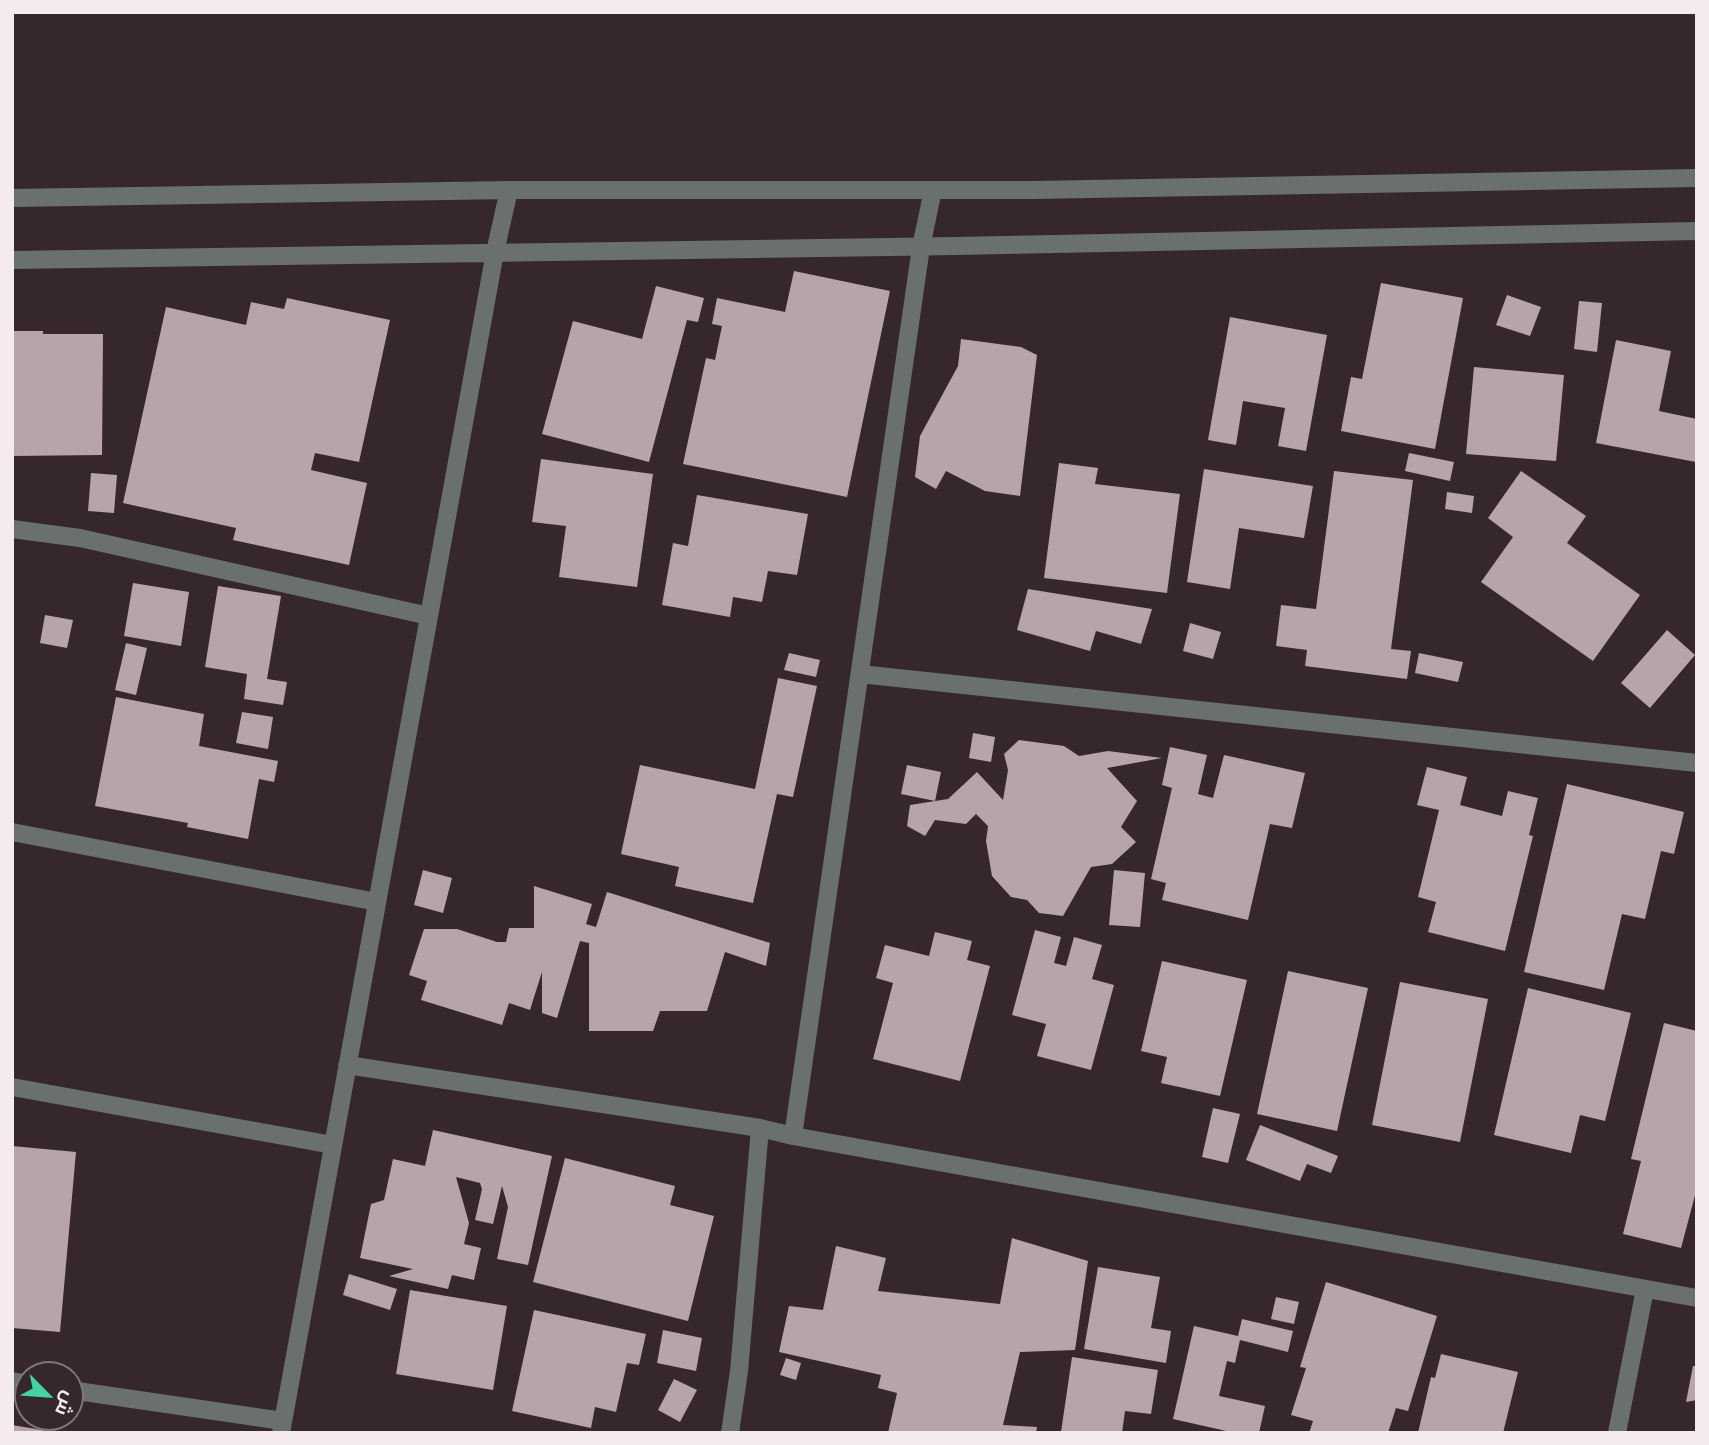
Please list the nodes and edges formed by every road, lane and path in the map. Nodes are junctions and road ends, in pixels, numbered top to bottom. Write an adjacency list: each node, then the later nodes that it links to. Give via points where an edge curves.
1 (1697, 178): 3 (street)
2 (509, 190): 3 (street); 4 (street); 7 (street)
3 (933, 190): 6 (street)
4 (12, 198)
5 (1697, 231): 6 (street)
6 (921, 247): 7 (street); 11 (street)
7 (495, 252): 8 (street); 10 (street)
8 (12, 260)
9 (12, 529): 10 (street, via 80,538)
10 (429, 616): 14 (street)
11 (860, 674): 12 (street); 18 (street)
12 (1697, 763)
13 (12, 832): 14 (street)
14 (377, 902): 15 (street)
15 (347, 1065): 17 (street); 19 (street)
16 (12, 1087): 19 (street)
17 (760, 1128): 18 (street); 24 (street)
18 (793, 1136): 20 (street)
19 (332, 1145): 23 (street)
20 (1644, 1289): 21 (street); 25 (street)
21 (1697, 1298)
22 (84, 1392): 23 (street)
23 (282, 1427)
24 (730, 1433)
25 (1617, 1433)

